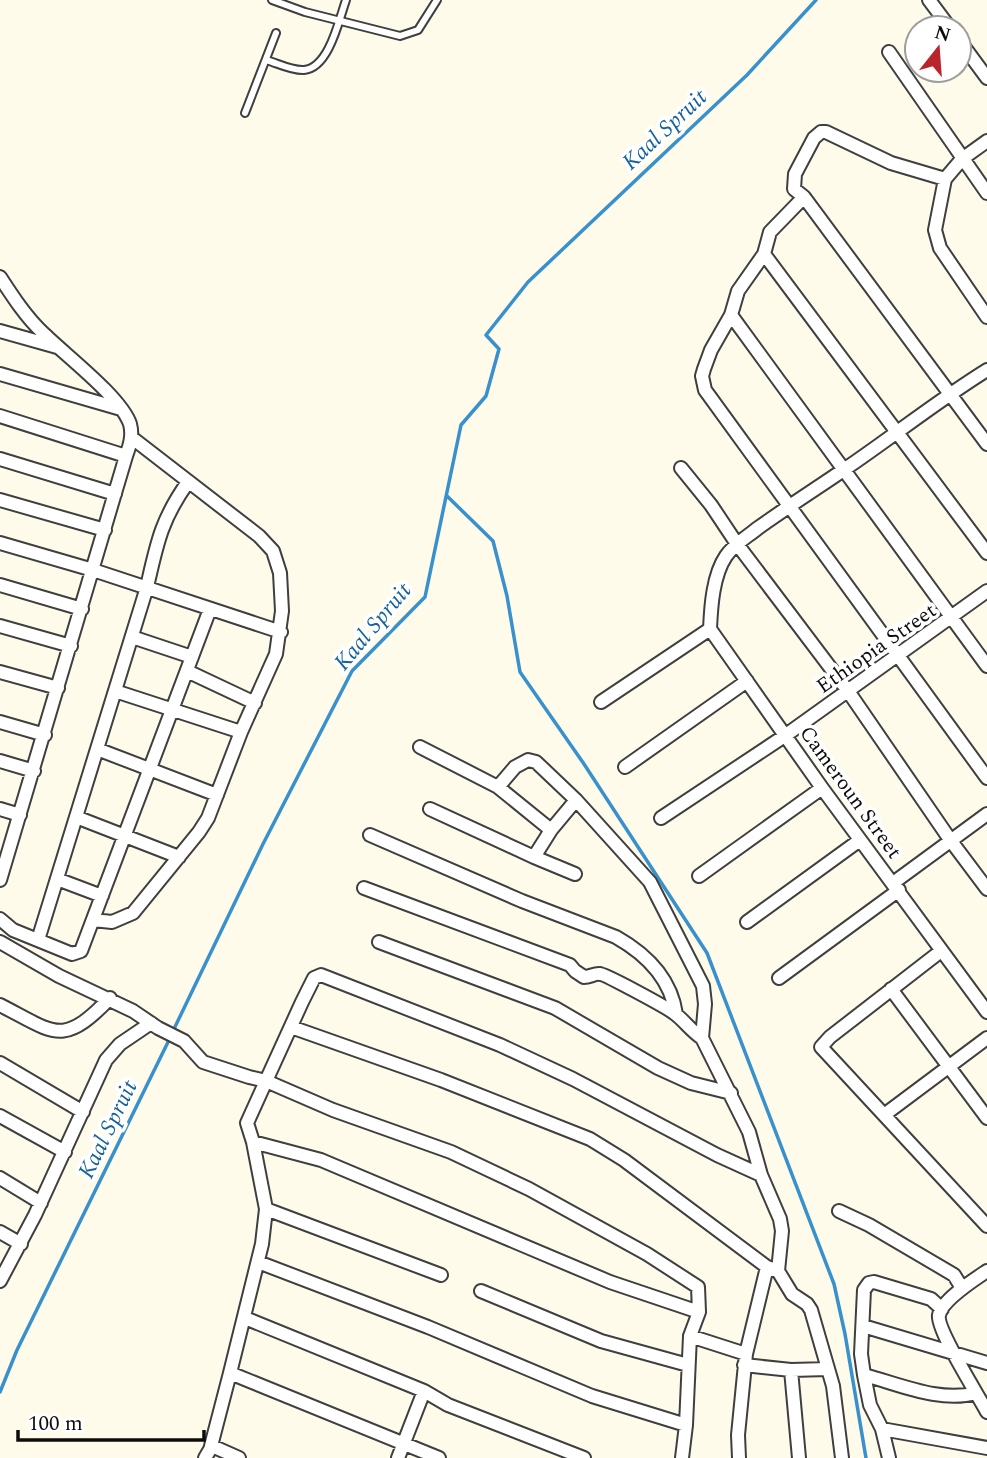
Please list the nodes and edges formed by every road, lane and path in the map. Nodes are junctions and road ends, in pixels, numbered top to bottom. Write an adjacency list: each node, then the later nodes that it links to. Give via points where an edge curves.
1 (272, 0): 4 (lane)
2 (346, 0): 4 (lane)
3 (437, 0): 4 (lane, via 418,30 400,36)
4 (338, 21): 8 (lane, via 326,57 316,65 305,70)
5 (276, 33): 8 (lane)
6 (889, 52): 12 (street)
7 (973, 59): 9 (street)
8 (266, 60): 10 (lane)
9 (987, 78)
10 (245, 113)
11 (987, 141): 12 (street)
12 (961, 159): 13 (street); 14 (street)
13 (945, 179): 15 (street, via 891,163 824,131 814,138 795,174 794,189); 20 (street, via 936,239)
14 (987, 193)
15 (804, 197): 16 (street, via 770,232); 25 (street)
16 (764, 254): 19 (street, via 738,291); 28 (street)
17 (0, 277): 18 (street)
18 (5, 291): 22 (street)
19 (731, 315): 34 (street); 38 (street, via 711,350 703,384)
20 (987, 317)
21 (0, 331): 22 (street)
22 (61, 348): 26 (street)
23 (987, 370): 25 (street)
24 (0, 373): 26 (street)
25 (950, 393): 28 (street); 30 (street)
26 (121, 409): 29 (street)
27 (0, 416): 31 (street)
28 (898, 431): 34 (street); 42 (street)
29 (131, 437): 31 (street); 35 (street)
30 (987, 444)
31 (127, 456): 36 (street)
32 (0, 459): 36 (street)
33 (681, 468): 41 (street)
34 (843, 471): 38 (street); 49 (street)
35 (188, 482): 45 (street, via 162,527); 52 (street, via 237,517 273,551 282,592)
36 (116, 494): 39 (street)
37 (0, 500): 39 (street)
38 (788, 506): 41 (street); 55 (street)
39 (105, 530): 43 (street)
40 (0, 543): 43 (street)
41 (737, 544): 51 (street, via 720,569); 63 (street)
42 (987, 552)
43 (93, 570): 45 (street); 47 (street)
44 (0, 585): 47 (street)
45 (147, 587): 48 (street); 53 (street)
46 (987, 591): 49 (street, Ethiopia Street)
47 (82, 609): 54 (street)
48 (210, 609): 52 (street); 56 (street)
49 (951, 618): 55 (street, Ethiopia Street); 57 (street)
50 (0, 626): 54 (street)
51 (710, 629): 60 (street, Cameroun Street); 64 (street)
52 (281, 632): 65 (street)
53 (132, 637): 56 (street); 62 (street)
54 (71, 646): 61 (street)
55 (898, 653): 63 (street, Ethiopia Street); 77 (street)
56 (192, 657): 58 (street)
57 (987, 666)
58 (187, 671): 65 (street); 66 (street)
59 (0, 672): 61 (street)
60 (747, 681): 70 (street, Cameroun Street); 74 (street)
61 (58, 688): 69 (street)
62 (115, 691): 66 (street); 72 (street)
63 (848, 691): 70 (street, Ethiopia Street); 92 (street)
64 (601, 702)
65 (255, 703): 68 (street)
66 (172, 710): 68 (street); 75 (street)
67 (0, 722): 69 (street)
68 (241, 732): 80 (street)
69 (45, 735): 76 (street)
70 (786, 735): 79 (street, Cameroun Street); 87 (street, Ethiopia Street)
71 (420, 747): 78 (street)
72 (97, 749): 75 (street); 86 (street)
73 (0, 761): 76 (street)
74 (625, 767)
75 (149, 769): 80 (street); 89 (street)
76 (34, 771): 85 (street)
77 (987, 778)
78 (498, 787): 81 (street, via 528,760 546,770); 88 (street)
79 (822, 788): 91 (street, Cameroun Street); 97 (street)
80 (217, 795): 93 (street, via 204,825)
81 (576, 800): 88 (street); 119 (street, via 655,890 703,986)
82 (0, 809): 85 (street)
83 (430, 809): 94 (street)
84 (987, 814): 92 (street)
85 (20, 815): 95 (street)
86 (76, 817): 89 (street); 98 (street)
87 (661, 818)
88 (551, 830): 94 (street)
89 (125, 835): 93 (street); 103 (street)
90 (370, 835): 116 (street, via 616,937 650,960 667,986)
91 (860, 839): 100 (street, Cameroun Street); 106 (street)
92 (951, 841): 100 (street); 102 (street)
93 (179, 857): 105 (street, via 132,913 112,922)
94 (534, 857): 96 (street)
95 (3, 861): 99 (street)
96 (575, 874)
97 (699, 876)
98 (57, 879): 103 (street); 107 (street)
99 (0, 880)
100 (896, 887): 110 (street, Cameroun Street); 111 (street)
101 (365, 888): 116 (street, via 570,965 584,977 610,976)
102 (987, 889)
103 (102, 896): 105 (street)
104 (0, 919): 107 (street)
105 (93, 920): 107 (street, via 77,953)
106 (747, 922)
107 (38, 940)
108 (0, 942): 113 (street, via 59,976)
109 (379, 942): 124 (street, via 555,1008 658,1068)
110 (941, 951): 112 (street); 115 (street, Cameroun Street)
111 (779, 978)
112 (891, 989): 122 (street); 126 (street, via 821,1047)
113 (110, 998): 114 (street, via 81,1025 65,1032); 117 (street)
114 (0, 1005)
115 (987, 1012)
116 (676, 1014): 119 (street)
117 (155, 1026): 123 (street, via 184,1041 203,1062); 125 (street, via 111,1053)
118 (291, 1027): 123 (street); 131 (street, via 314,978 326,976 500,1045); 140 (street, via 590,1139)
119 (702, 1038): 124 (street)
120 (987, 1038): 122 (street)
121 (0, 1063): 125 (street)
122 (948, 1067): 126 (street); 128 (street)
123 (266, 1080): 129 (street, via 247,1123); 147 (street, via 333,1110 451,1152 529,1189 694,1283 699,1290)
124 (731, 1093): 131 (street, via 749,1132)
125 (83, 1112): 130 (street)
126 (884, 1115): 136 (street)
127 (0, 1116): 130 (street)
128 (987, 1118)
129 (253, 1142): 134 (street); 147 (street, via 321,1160 610,1282)
130 (65, 1152): 133 (street)
131 (761, 1175): 140 (street, via 782,1231)
132 (0, 1178): 133 (street)
133 (41, 1203): 138 (street)
134 (266, 1209): 139 (street); 142 (street)
135 (839, 1211): 144 (street, via 954,1275)
136 (987, 1226)
137 (0, 1232): 138 (street)
138 (20, 1244): 143 (street)
139 (258, 1262): 148 (street); 162 (street, via 592,1396)
140 (772, 1269): 152 (street); 155 (street, via 792,1294 810,1307)
141 (987, 1271): 144 (street)
142 (442, 1275)
143 (0, 1281)
144 (962, 1288): 146 (street)
145 (481, 1291): 154 (street, via 601,1341)
146 (942, 1309): 149 (street, via 931,1299 872,1282 863,1294); 151 (street, via 939,1323)
147 (699, 1312): 150 (street)
148 (245, 1318): 157 (street); 159 (street)
149 (863, 1326): 151 (street); 158 (street)
150 (690, 1336): 152 (street); 154 (street)
151 (954, 1353): 153 (street); 160 (street)
152 (745, 1359): 156 (street); 172 (street)
153 (987, 1363)
154 (688, 1365): 162 (street)
155 (828, 1369): 156 (street); 174 (street)
156 (792, 1370): 173 (street)
157 (230, 1374): 164 (street); 166 (street)
158 (864, 1375): 160 (street, via 941,1395); 163 (street, via 870,1405)
159 (425, 1391): 164 (street); 170 (street, via 449,1405)
160 (976, 1393): 161 (street)
161 (987, 1412)
162 (686, 1425): 171 (street)
163 (882, 1429): 165 (street); 175 (street)
164 (404, 1444): 168 (street); 169 (street)
165 (987, 1448)
166 (208, 1452): 167 (street, via 217,1446)
167 (239, 1458)
168 (398, 1458)
169 (439, 1458)
170 (584, 1458)
171 (682, 1458)
172 (739, 1458)
173 (799, 1458)
174 (842, 1458)
175 (889, 1458)

